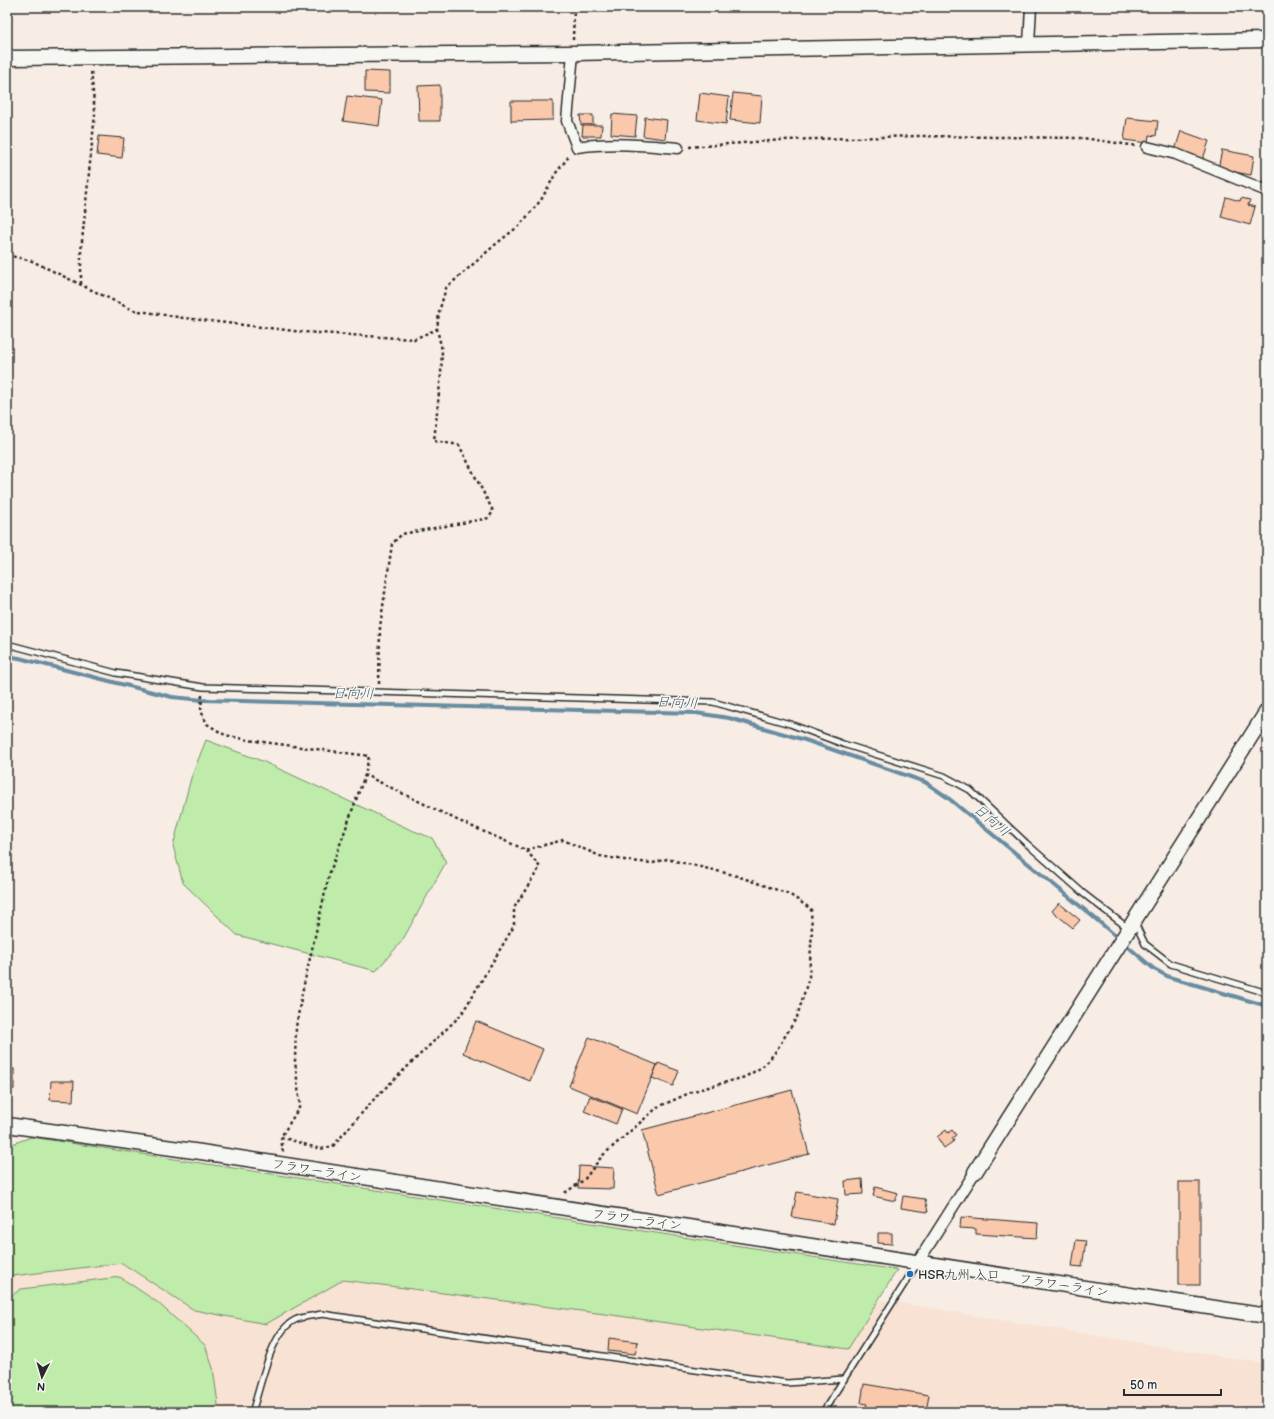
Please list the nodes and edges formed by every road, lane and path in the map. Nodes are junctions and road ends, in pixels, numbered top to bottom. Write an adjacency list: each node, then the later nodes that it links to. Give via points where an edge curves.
1 (574, 7): 5 (path)
2 (1031, 7): 4 (street)
3 (1267, 40): 4 (street)
4 (1029, 44): 5 (street)
5 (573, 53): 6 (street); 8 (street, via 567,121)
6 (90, 57): 7 (street); 13 (path, via 95,114 80,251)
7 (7, 58)
8 (577, 147): 10 (street, via 592,144 626,144); 14 (path, via 556,173 541,200 520,225 446,288)
9 (1147, 147): 10 (path, via 1083,138 916,136 782,140); 11 (street, via 1176,154)
10 (678, 148)
11 (1267, 191)
12 (7, 255): 13 (path, via 32,261)
13 (80, 284): 14 (path, via 133,310 184,318 303,332 414,339)
14 (437, 329): 16 (path, via 442,350 434,441 459,445 493,511 489,518 402,534 392,544 380,627)
15 (7, 644): 16 (lane, via 116,673 203,687)
16 (378, 693): 21 (lane, via 712,702 790,724 944,776 970,790 1026,844 1084,894)
17 (202, 695): 19 (path, via 201,711 207,724 225,735 369,756)
18 (1267, 711): 21 (street)
19 (365, 775): 20 (path); 20 (path, via 329,875 296,1026 295,1061 300,1106 281,1137 320,1149 333,1146 376,1098 461,1015 514,926 514,908 540,867)
20 (526, 850): 25 (path, via 563,840 600,856 653,863 667,859 741,877 789,894 811,909 809,977 797,1017 774,1054 762,1067 745,1077 694,1091 658,1107 602,1156 584,1180)
21 (1131, 924): 22 (lane, via 1145,944 1171,964); 24 (street)
22 (1267, 993)
23 (7, 1125): 25 (street, フラワーライン, via 201,1152)
24 (975, 1172): 26 (street)
25 (546, 1206): 26 (street, フラワーライン)
26 (918, 1262): 27 (street, フラワーライン); 28 (lane)
27 (1267, 1316)
28 (844, 1380): 29 (lane, via 787,1383 322,1314 295,1320 279,1335); 30 (lane)
29 (252, 1412)
30 (823, 1412)

